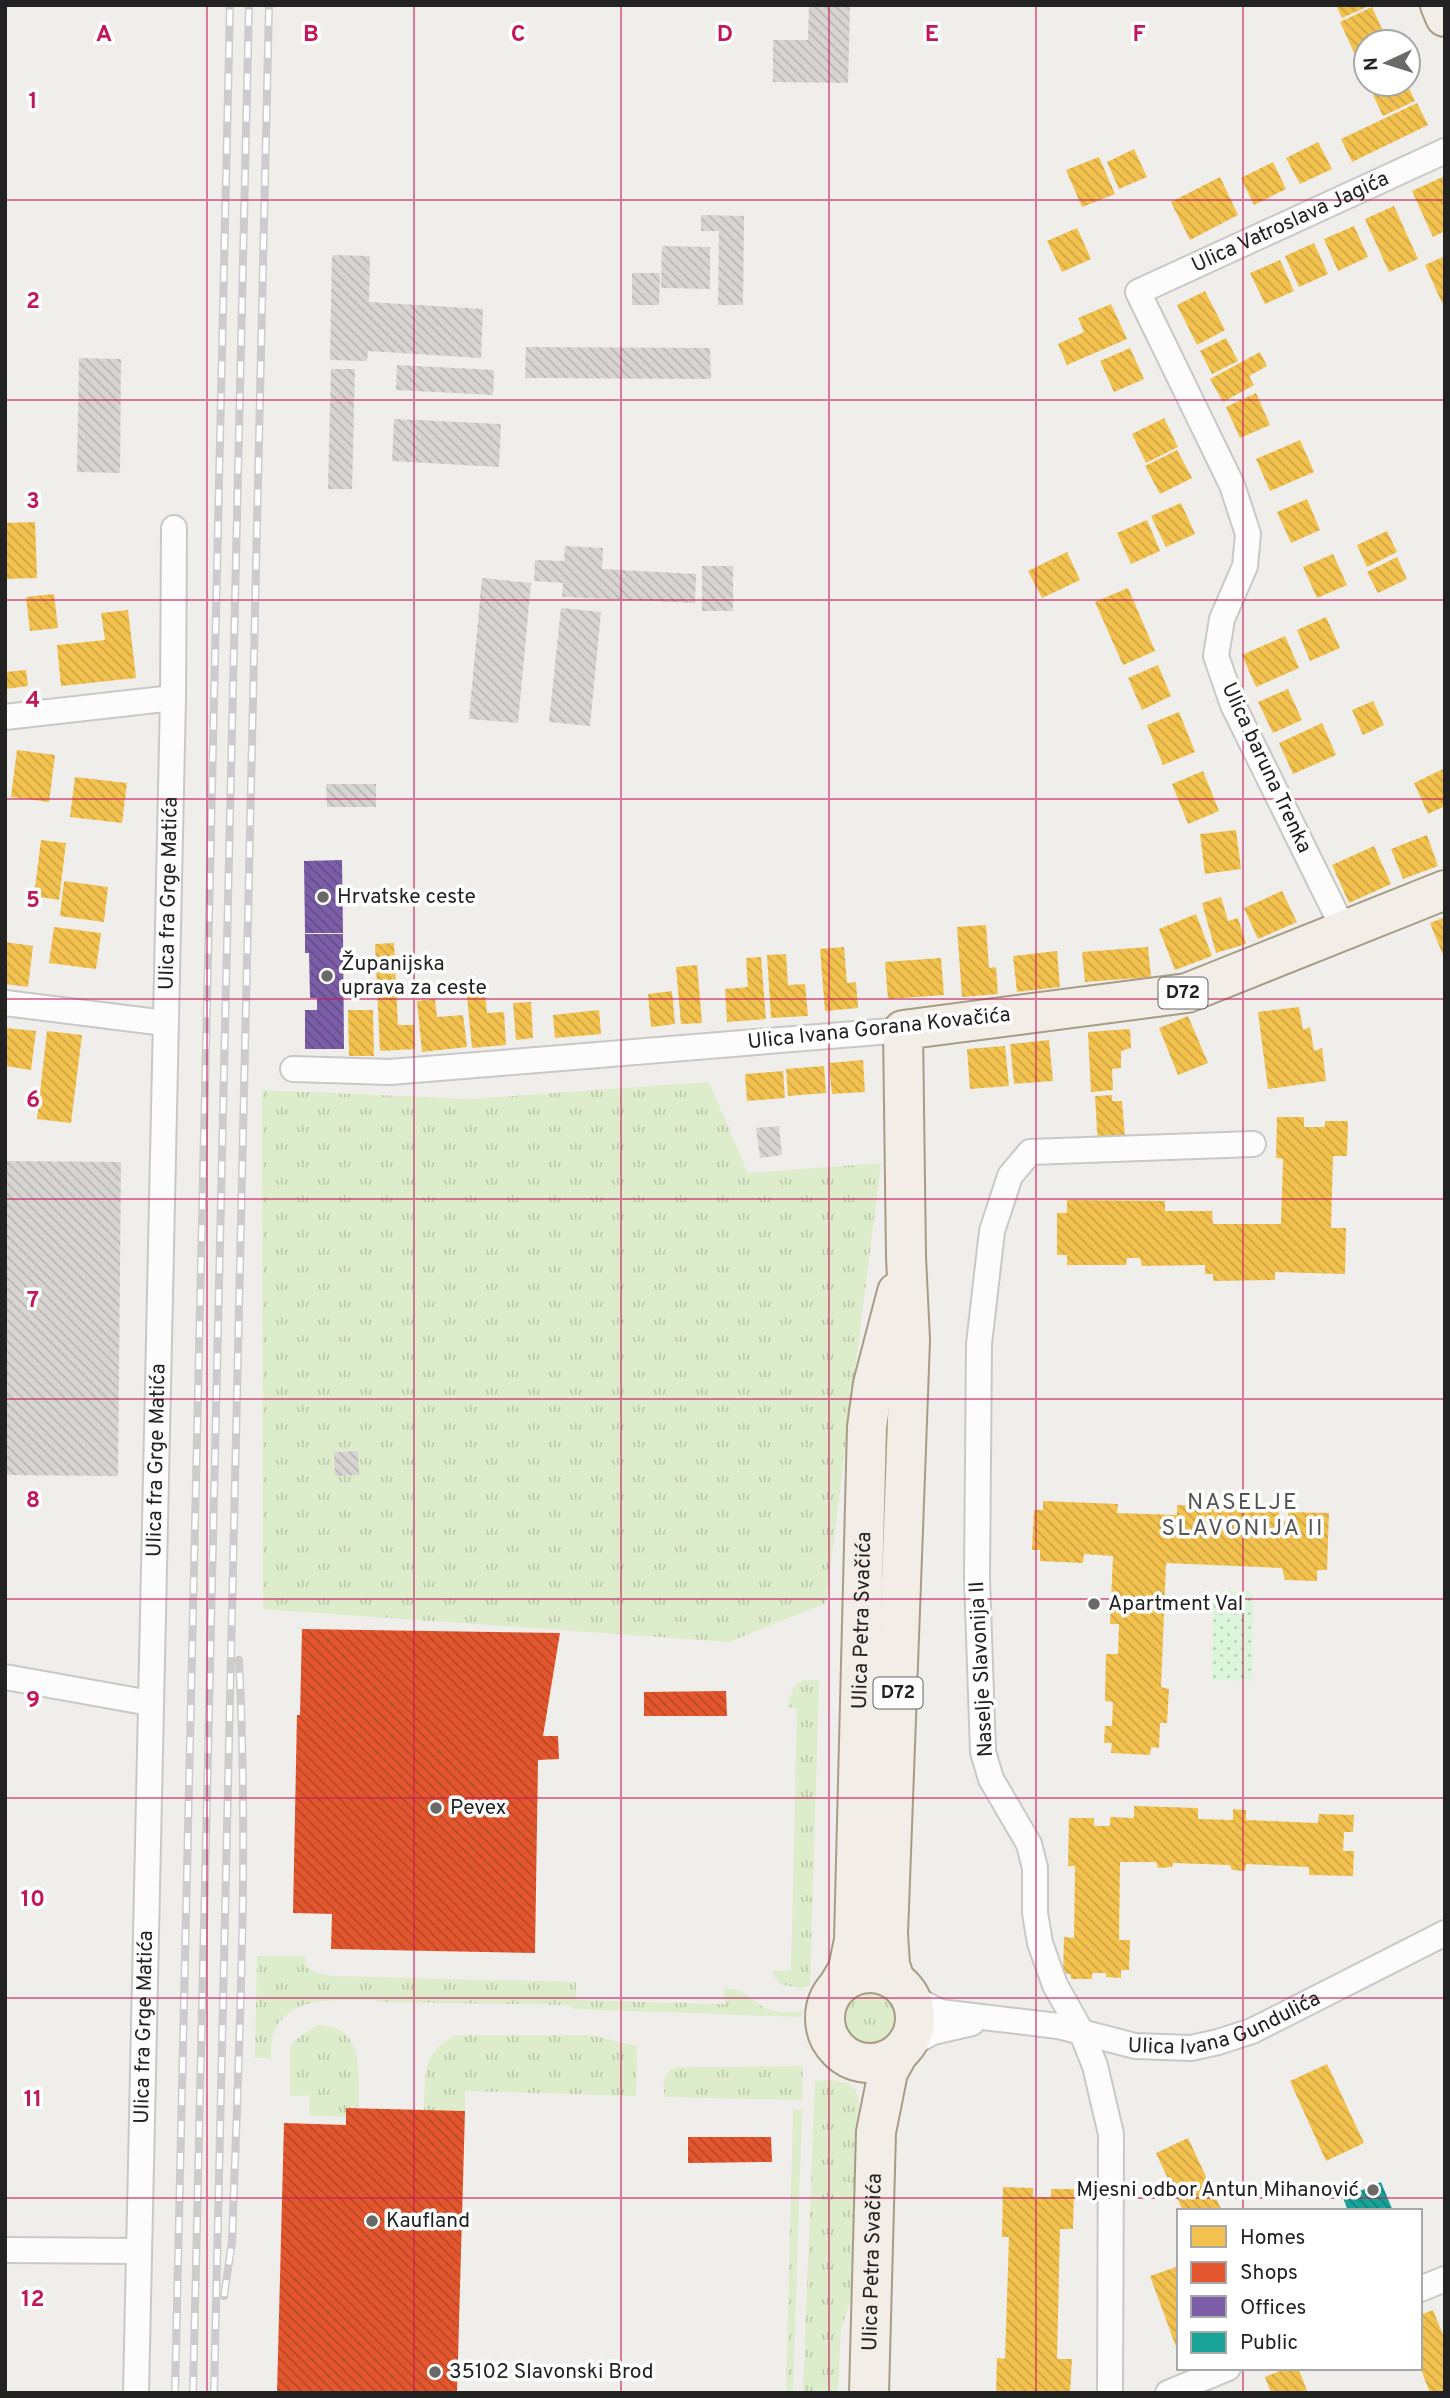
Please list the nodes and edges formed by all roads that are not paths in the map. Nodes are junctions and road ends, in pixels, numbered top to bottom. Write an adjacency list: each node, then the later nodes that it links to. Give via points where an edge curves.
1 (1440, 5): 2 (main road)
2 (1445, 17)
3 (1445, 151): 4 (street, Ulica Vatroslava Jagića)
4 (1138, 292): 9 (street, Ulica baruna Trenka, via 1232,485 1248,534 1245,566 1222,619 1216,656 1233,705)
5 (174, 528): 6 (street, Ulica fra Grge Matića)
6 (173, 698): 7 (street); 11 (street, Ulica fra Grge Matića)
7 (5, 717)
8 (1445, 890): 9 (main road, Ulica Ivana Gorana Kovačića / D72)
9 (1344, 930): 12 (main road, Ulica Ivana Gorana Kovačića / D72, via 1187,993)
10 (5, 1003): 11 (street)
11 (165, 1023): 17 (street, Ulica fra Grge Matića)
12 (903, 1030): 13 (street, Ulica Ivana Gorana Kovačića, via 390,1072); 15 (main road, Ulica Petra Svačića / D72)
13 (293, 1069)
14 (1253, 1144): 22 (street, Naselje Slavonija II, via 1030,1152 1010,1176 992,1231 979,1344 977,1417 983,1752 991,1780 1029,1844 1040,1944 1055,1985)
15 (906, 1257): 19 (main road, Ulica Petra Svačića / D72, via 873,1384 867,1427 854,1940 848,1969); 20 (main road, Ulica Petra Svačića / D72, via 910,1340 888,1934 891,1965)
16 (5, 1677): 17 (street)
17 (150, 1703): 27 (street, Ulica fra Grge Matića)
18 (1445, 1933): 22 (street, Ulica Ivana Gundulića, via 1252,2031 1218,2042 1166,2049)
19 (838, 1986): 20 (main road, via 865,1973 881,1974); 24 (main road, D72, via 825,2009 825,2025 830,2040)
20 (902, 1988): 21 (street, via 940,2012); 23 (main road, D72, via 915,2008 916,2021)
21 (990, 2020): 22 (street, Ulica Ivana Gundulića); 23 (street, via 946,2027)
22 (1082, 2033): 33 (street, Naselje Slavonija II, via 1111,2134)
23 (902, 2050): 24 (main road, via 873,2064); 25 (main road, Ulica Petra Svačića / D72, via 888,2072)
24 (848, 2058): 25 (main road, Ulica Petra Svačića / D72, via 866,2089)
25 (876, 2132): 32 (main road, Ulica Petra Svačića / D72)
26 (5, 2250): 27 (street)
27 (139, 2251): 31 (street, Ulica fra Grge Matića)
28 (1445, 2279): 29 (street)
29 (1422, 2288)
30 (1223, 2370): 34 (street)
31 (136, 2393)
32 (869, 2393)
33 (1110, 2393)
34 (1168, 2393)

